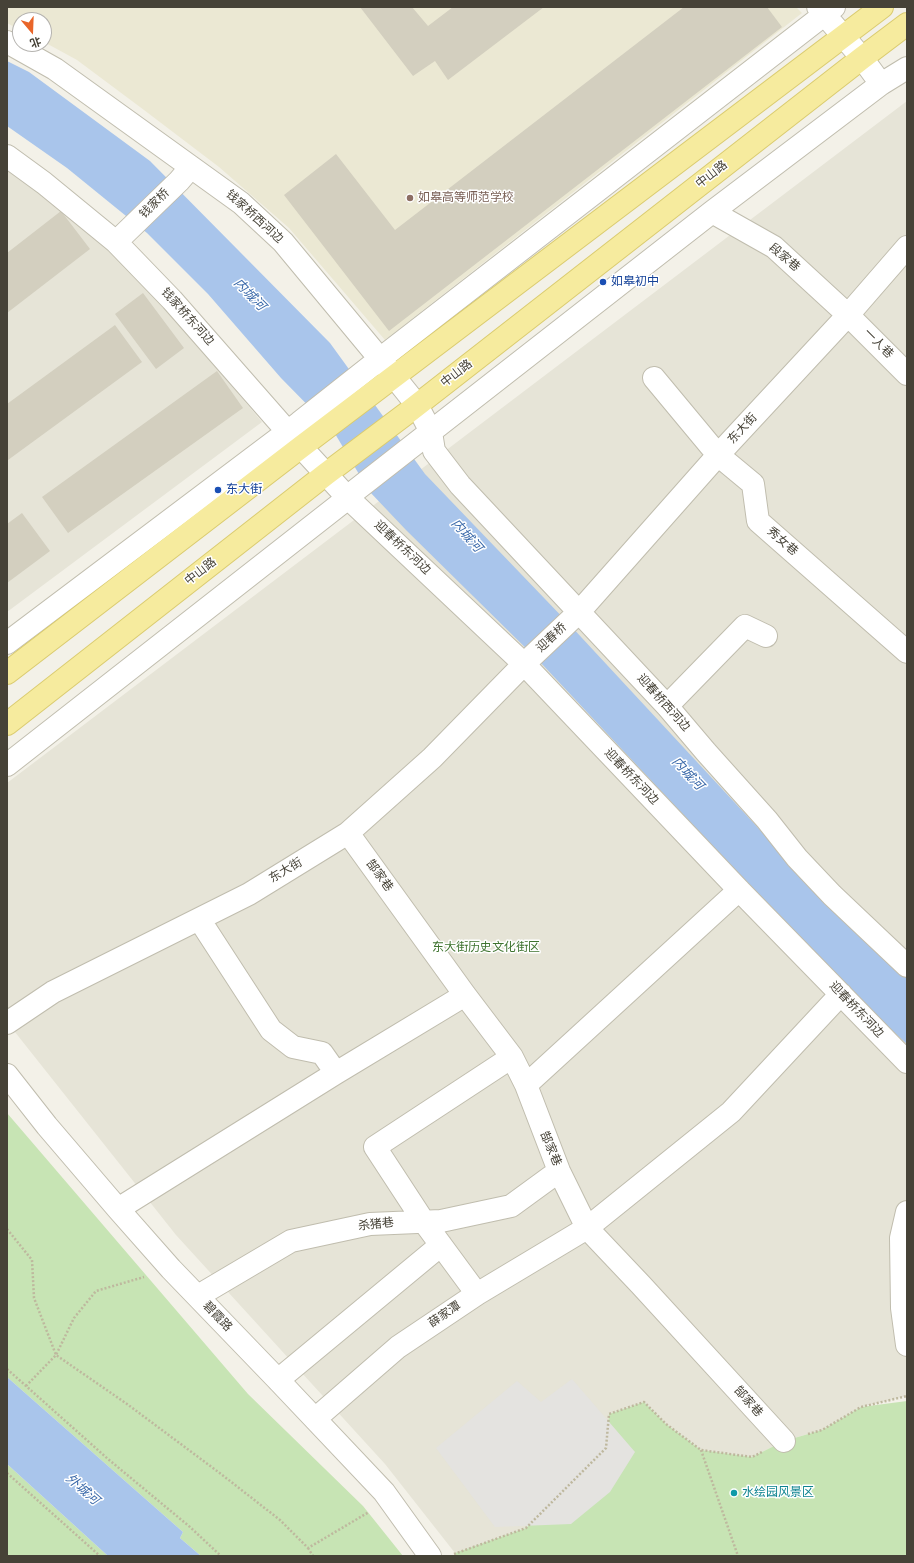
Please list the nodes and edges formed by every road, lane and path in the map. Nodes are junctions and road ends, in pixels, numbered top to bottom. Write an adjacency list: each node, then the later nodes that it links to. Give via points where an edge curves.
1 (882, 7): 4 (main road)
2 (826, 9): 4 (street); 15 (street)
3 (907, 24): 6 (main road, 中山路)
4 (844, 36): 6 (street); 18 (main road)
5 (7, 42): 10 (street, 钱家桥西河边, via 55,69)
6 (862, 58): 8 (street); 19 (main road, 中山路)
7 (907, 68): 8 (street)
8 (881, 84): 11 (street)
9 (7, 156): 12 (street, 钱家桥东河边)
10 (185, 174): 12 (street, 钱家桥); 15 (street, 钱家桥西河边, via 241,203 283,242)
11 (712, 212): 14 (street, 段家巷, via 774,247); 21 (street)
12 (124, 235): 20 (street, 钱家桥东河边, via 172,300)
13 (907, 247): 14 (street, 东大街)
14 (848, 315): 16 (street, 一人巷); 22 (street, 东大街)
15 (375, 363): 18 (street, 钱家桥西河边); 20 (street)
16 (907, 374)
17 (654, 378): 22 (street, 秀女巷)
18 (390, 381): 19 (street, 钱家桥西河边); 20 (main road)
19 (412, 409): 21 (street, 钱家桥西河边); 23 (main road, 中山路)
20 (300, 435): 23 (street, 钱家桥东河边); 27 (street); 30 (main road)
21 (426, 436): 24 (street); 25 (street, 迎春桥西河边, via 460,485)
22 (718, 455): 25 (street, 东大街); 28 (street, 秀女巷, via 753,484 758,521)
23 (331, 470): 24 (street, 钱家桥东河边); 32 (main road, 中山路)
24 (352, 494): 29 (street, 迎春桥东河边); 33 (street)
25 (579, 612): 29 (street, 迎春桥); 31 (street, 迎春桥西河边)
26 (766, 636): 31 (street, via 745,626)
27 (7, 643)
28 (907, 652)
29 (524, 664): 34 (street, 东大街, via 432,758); 35 (street, 迎春桥东河边)
30 (7, 673)
31 (667, 706): 37 (street, 迎春桥西河边, via 797,858)
32 (7, 724)
33 (7, 765)
34 (348, 833): 36 (street, 东大街, via 249,894); 39 (street, 郜家巷)
35 (739, 890): 38 (street, 迎春桥东河边); 45 (street)
36 (199, 919): 40 (street, 东大街, via 53,992); 43 (street, via 271,1030 293,1047 322,1053)
37 (907, 966)
38 (841, 994): 42 (street, 迎春桥东河边); 50 (street, 薛家潭, via 731,1112)
39 (465, 995): 41 (street, 郜家巷); 43 (street)
40 (7, 1022)
41 (512, 1057): 45 (street, 郜家巷); 49 (street, via 375,1147)
42 (907, 1062)
43 (336, 1073): 47 (street)
44 (7, 1075): 47 (street, 碧霞路)
45 (526, 1085): 46 (street, 郜家巷)
46 (559, 1171): 49 (street, 杀猪巷, via 511,1206 441,1221); 50 (street, 郜家巷)
47 (118, 1209): 53 (street, 碧霞路)
48 (907, 1212): 56 (street, via 902,1238 902,1308)
49 (424, 1222): 52 (street); 55 (street, 杀猪巷, via 370,1224 291,1241)
50 (587, 1228): 54 (street, 薛家潭); 63 (street, 郜家巷)
51 (7, 1229): 57 (path, via 32,1260 34,1298)
52 (441, 1245): 54 (street); 59 (street)
53 (172, 1269): 55 (street, 碧霞路); 57 (path, via 96,1291 74,1318)
54 (477, 1294): 62 (street, 薛家潭, via 398,1347)
55 (198, 1296): 59 (street, 碧霞路)
56 (907, 1345)
57 (56, 1355): 60 (path); 67 (path, via 221,1474 280,1520)
58 (7, 1370): 60 (path)
59 (278, 1380): 62 (street, 碧霞路)
60 (26, 1386): 69 (path)
61 (907, 1396): 63 (path, via 861,1407 822,1430)
62 (315, 1419): 66 (street, 碧霞路)
63 (784, 1441): 64 (path, via 752,1457)
64 (701, 1450): 72 (path, via 666,1424 644,1402 609,1414 606,1448 526,1528); 73 (path)
65 (7, 1473): 68 (path)
66 (389, 1499): 67 (path); 71 (street, 碧霞路)
67 (308, 1548): 70 (path)
68 (100, 1556)
69 (221, 1556)
70 (313, 1556)
71 (430, 1556)
72 (450, 1556)
73 (738, 1556)

